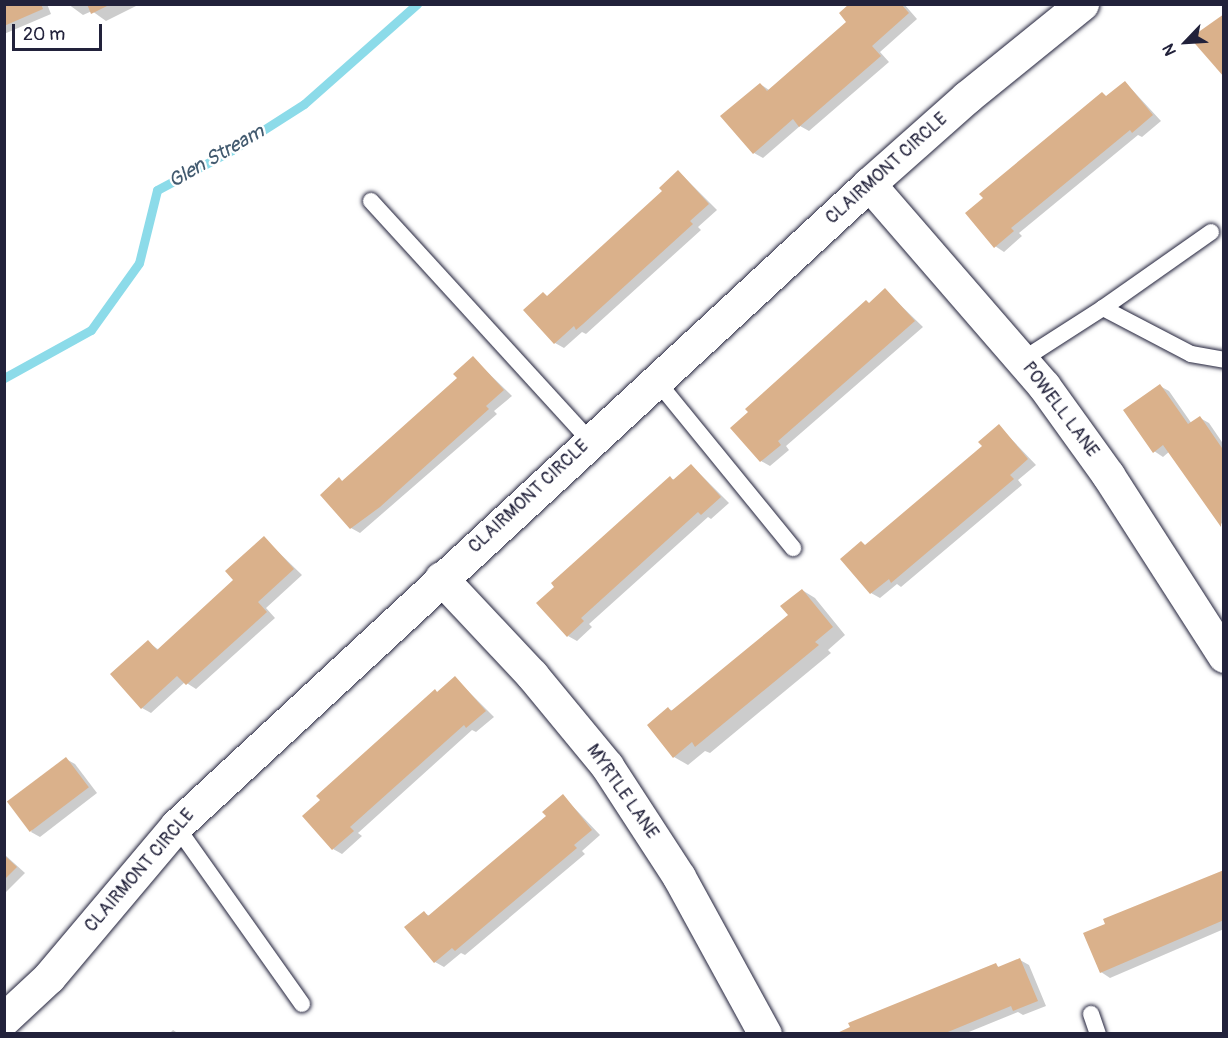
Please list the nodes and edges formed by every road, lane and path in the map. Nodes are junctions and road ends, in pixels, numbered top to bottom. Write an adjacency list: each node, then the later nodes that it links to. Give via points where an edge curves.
1 (1082, 4): 2 (street, CLAIRMONT CIRCLE, via 967,97)
2 (869, 184): 6 (street, POWELL LANE); 8 (street, CLAIRMONT CIRCLE)
3 (371, 201): 9 (lane)
4 (1211, 232): 5 (lane)
5 (1102, 308): 6 (lane); 7 (lane, via 1191,354)
6 (1022, 360): 12 (street, POWELL LANE, via 1108,475)
7 (1224, 360)
8 (656, 380): 9 (street, CLAIRMONT CIRCLE); 10 (lane)
9 (590, 441): 11 (street, CLAIRMONT CIRCLE)
10 (793, 548)
11 (441, 578): 13 (street, CLAIRMONT CIRCLE); 17 (street, MYRTLE LANE, via 532,675 607,766 680,877)
12 (1224, 656)
13 (176, 826): 14 (lane); 16 (street, CLAIRMONT CIRCLE, via 49,977)
14 (302, 1004)
15 (1091, 1014): 18 (lane)
16 (4, 1019)
17 (765, 1034)
18 (1098, 1034)

